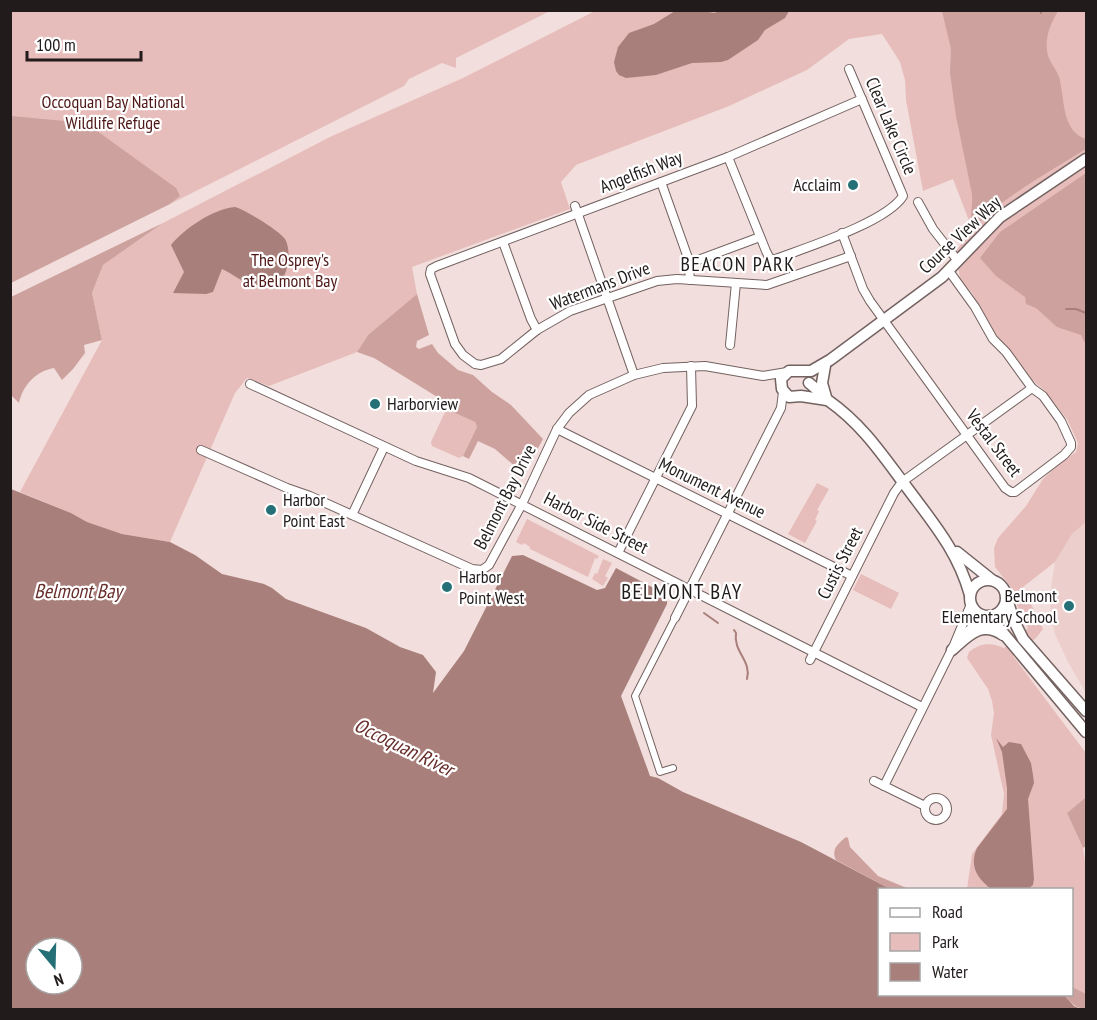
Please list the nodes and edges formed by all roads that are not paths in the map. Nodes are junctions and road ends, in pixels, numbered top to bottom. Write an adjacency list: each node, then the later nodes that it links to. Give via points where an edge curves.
1 (849, 69): 2 (street, Clear Lake Circle)
2 (862, 99): 3 (street, Angelfish Way); 8 (street, Clear Lake Circle, via 903,196 875,218)
3 (728, 157): 5 (street, Angelfish Way); 9 (street, Clear Lake Circle)
4 (1086, 159): 12 (street, Course View Way, via 999,217)
5 (661, 182): 7 (street, Angelfish Way); 13 (street)
6 (918, 202): 12 (street)
7 (576, 210): 10 (street, Angelfish Way); 18 (street)
8 (842, 233): 9 (street, Clear Lake Circle, via 773,260); 11 (street)
9 (760, 237): 13 (street)
10 (502, 242): 14 (street, Angelfish Way); 20 (street)
11 (851, 256): 17 (street, Watermans Drive, via 772,284); 19 (street, via 862,289)
12 (958, 261): 15 (street, Course View Way)
13 (690, 263): 16 (street)
14 (430, 271): 20 (street, Watermans Drive, via 455,344 475,364 501,359)
15 (949, 271): 19 (street, Course View Way); 30 (street, Vestal Street, via 990,334)
16 (690, 280): 17 (street, Watermans Drive); 18 (street, Watermans Drive, via 663,279)
17 (736, 284): 21 (street)
18 (607, 297): 20 (street, Watermans Drive); 26 (street)
19 (884, 321): 22 (street, Course View Way); 36 (street, Vestal Street)
20 (537, 330)
21 (730, 345)
22 (828, 363): 24 (street, Course View Way); 28 (street, Course View Way); 33 (street, via 822,383)
23 (691, 366): 26 (street, Belmont Bay Drive); 27 (street, Belmont Bay Drive); 39 (street, via 692,406)
24 (800, 371): 25 (street, Belmont Bay Drive); 28 (street, Belmont Bay Drive)
25 (787, 372): 27 (street, Belmont Bay Drive); 31 (street, via 781,379)
26 (634, 375): 35 (street, Belmont Bay Drive, via 589,395)
27 (763, 376): 31 (street, Belmont Bay Drive)
28 (808, 382): 32 (street, via 807,390); 33 (street, Belmont Bay Drive)
29 (250, 384): 37 (street, Harbor Side Street)
30 (1032, 388): 36 (street); 36 (street, Vestal Street, via 1043,396 1061,422 1071,447 1020,489 1011,492 1005,488)
31 (782, 389): 32 (street, Belmont Bay Drive, via 789,397); 34 (street)
32 (798, 397): 33 (street, Belmont Bay Drive); 34 (street)
33 (827, 400): 40 (street, Belmont Bay Drive, via 859,425)
34 (782, 408): 42 (street)
35 (557, 429): 39 (street, Monument Avenue); 41 (street, Belmont Bay Drive)
36 (966, 435): 40 (street)
37 (384, 447): 41 (street, Harbor Side Street, via 469,478); 43 (street)
38 (201, 450): 43 (street, Belmont Bay Drive)
39 (655, 478): 42 (street, Monument Avenue); 45 (street)
40 (902, 482): 44 (street, Belmont Bay Drive); 46 (street, Custis Street)
41 (522, 504): 43 (street, Belmont Bay Drive, via 489,565 479,571); 45 (street, Harbor Side Street)
42 (728, 514): 46 (street, Monument Avenue); 48 (street)
43 (352, 515)
44 (948, 544): 47 (street, Belmont Bay Drive); 50 (street, Belmont Bay Drive, via 962,570)
45 (618, 553): 48 (street, Harbor Side Street)
46 (852, 576): 55 (street, Custis Street)
47 (992, 580): 49 (street, Belmont Bay Drive); 50 (street, via 978,583)
48 (689, 589): 52 (street); 55 (street, Harbor Side Street)
49 (1006, 596): 51 (street, via 1002,609); 57 (street, Belmont Bay Drive, via 1027,644)
50 (970, 599): 51 (street, via 978,613); 54 (street)
51 (987, 616): 53 (street); 54 (street)
52 (675, 618): 59 (street, via 635,696 660,772)
53 (1008, 639): 54 (street, via 994,629 980,630 968,634); 58 (street)
54 (953, 647): 56 (street)
55 (812, 656): 56 (street, Harbor Side Street)
56 (922, 707): 61 (street)
57 (1086, 711)
58 (1086, 732)
59 (673, 768)
60 (874, 781): 61 (street)
61 (884, 786): 62 (street)
62 (926, 806)

